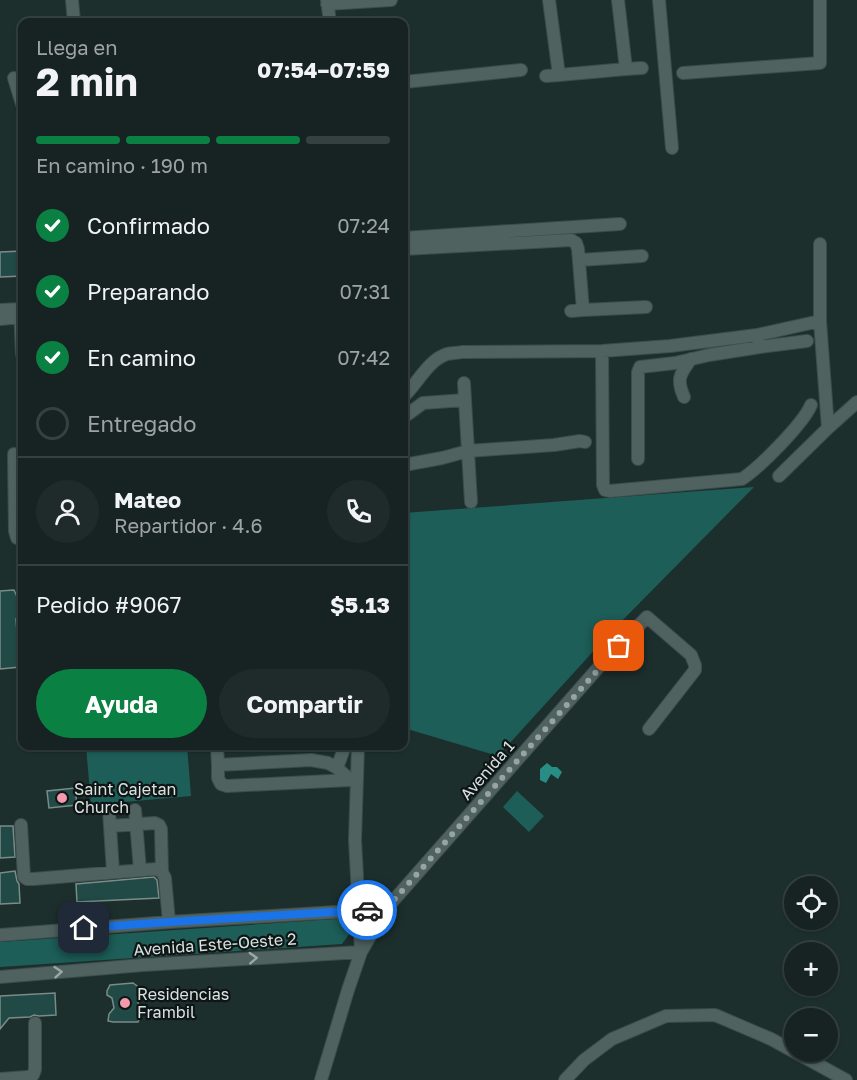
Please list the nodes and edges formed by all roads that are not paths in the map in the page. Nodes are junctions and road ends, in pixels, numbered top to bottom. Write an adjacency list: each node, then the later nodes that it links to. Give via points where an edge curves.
1 (72, 0): 8 (street)
2 (391, 0): 7 (street)
3 (549, 0): 11 (street, via 553,76)
4 (618, 0): 11 (street)
5 (659, 0): 17 (street)
6 (820, 0): 13 (street, via 820,63)
7 (327, 2): 9 (street)
8 (74, 18)
9 (329, 18)
10 (642, 68): 11 (street)
11 (626, 69)
12 (521, 70): 15 (street)
13 (683, 73)
14 (14, 78): 16 (street)
15 (408, 82)
16 (18, 91)
17 (672, 148)
18 (620, 224): 19 (street)
19 (408, 238)
20 (820, 244): 29 (street)
21 (408, 249): 23 (street, via 571,240 576,243)
22 (642, 256): 23 (street)
23 (580, 260): 24 (street, via 577,311)
24 (646, 307)
25 (0, 310): 26 (street)
26 (18, 313)
27 (18, 314): 28 (street)
28 (0, 319)
29 (820, 321): 30 (street); 41 (street)
30 (759, 341): 31 (street); 32 (street); 33 (street)
31 (807, 341)
32 (602, 351): 35 (street, via 447,354 437,359); 39 (street, via 605,490 742,479 781,443)
33 (691, 359): 36 (street, via 679,379); 46 (street, via 640,366)
34 (464, 383): 37 (street)
35 (408, 392)
36 (684, 397)
37 (465, 400): 40 (street, via 423,403); 43 (street)
38 (857, 402): 41 (street)
39 (811, 405)
40 (408, 414)
41 (828, 428): 48 (street)
42 (585, 442): 43 (street)
43 (468, 451): 47 (street); 49 (street)
44 (18, 454): 45 (street); 50 (street, via 15,531)
45 (0, 455)
46 (638, 459)
47 (408, 464)
48 (779, 476)
49 (471, 502)
50 (18, 538)
51 (649, 729): 66 (street, Avenida 1, via 695,665 691,655 647,617)
52 (217, 750): 55 (street)
53 (344, 750): 56 (street)
54 (357, 750): 57 (street)
55 (218, 765): 56 (street, via 311,760); 57 (street, via 218,778 227,786)
56 (337, 768): 57 (street)
57 (353, 780): 67 (street)
58 (135, 810): 61 (street)
59 (109, 811): 62 (street)
60 (21, 825): 64 (street, via 27,879)
61 (136, 825): 62 (street); 63 (street); 65 (street, via 155,823 161,828)
62 (110, 826): 64 (street)
63 (140, 870): 64 (street); 65 (street)
64 (113, 872)
65 (162, 872): 68 (street)
66 (386, 909): 67 (street, Avenida Este-Oeste 2); 70 (street, Avenida 1)
67 (358, 912): 68 (street, Avenida Este-Oeste 2); 70 (street)
68 (169, 922): 69 (street, Avenida Este-Oeste 2)
69 (0, 935)
70 (361, 952): 71 (street, Avenida Este-Oeste 2, one-way to 70); 73 (street)
71 (0, 977)
72 (35, 1023): 75 (street, via 33,1075)
73 (327, 1059): 74 (street); 76 (street)
74 (313, 1062)
75 (0, 1079)
76 (321, 1080)
77 (565, 1080): 78 (street, via 584,1059 612,1039 666,1016 715,1015 771,1039)
78 (846, 1080)

